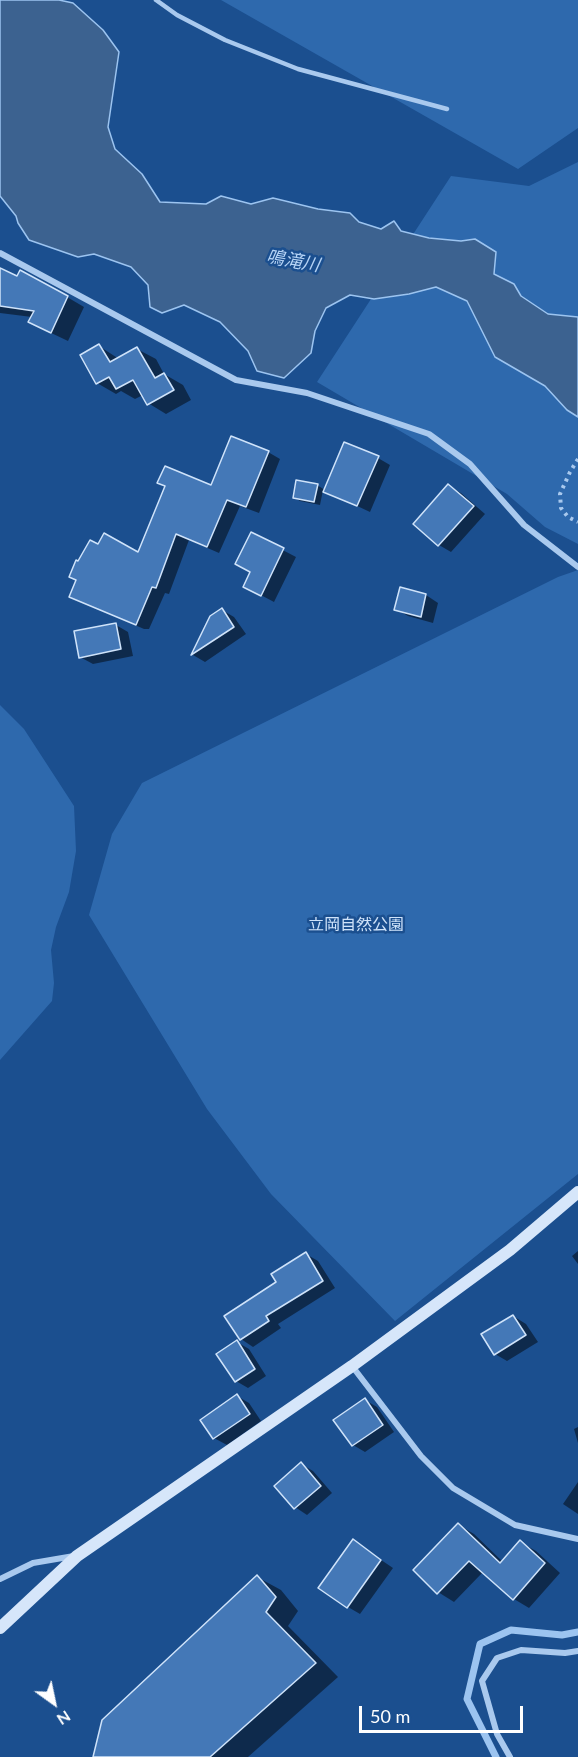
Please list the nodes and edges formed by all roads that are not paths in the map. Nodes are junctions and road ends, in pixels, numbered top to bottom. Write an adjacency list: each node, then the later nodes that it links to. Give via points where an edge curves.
1 (156, 0): 2 (lane, via 225,40 298,69)
2 (447, 108)
3 (0, 253): 4 (street, via 236,380 307,393 429,434 470,464 524,525)
4 (578, 567)
5 (578, 1192): 6 (street, via 510,1250)
6 (352, 1366): 7 (street, via 421,1456 453,1488 515,1525); 8 (street)
7 (578, 1539)
8 (77, 1556): 9 (street, via 33,1563); 10 (street)
9 (0, 1579)
10 (0, 1628)
11 (578, 1651): 12 (street, via 521,1650 497,1658 482,1681 497,1734)
12 (510, 1757)

